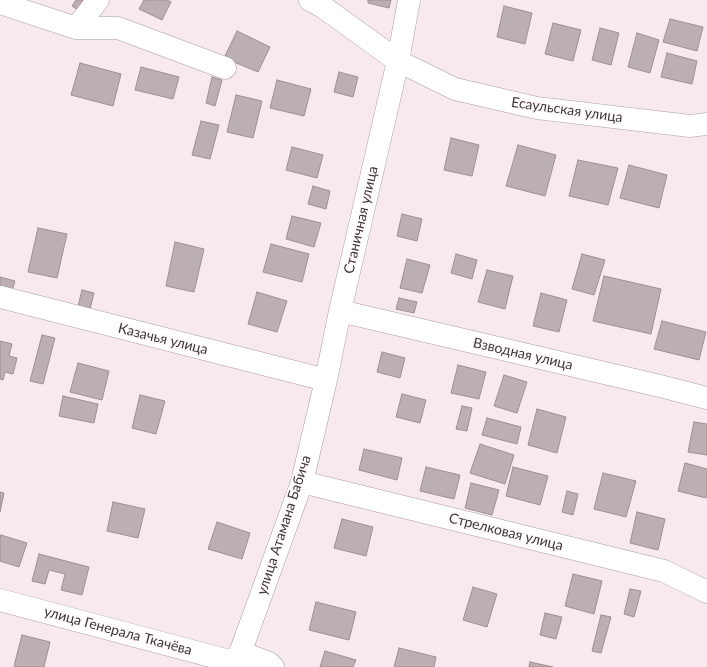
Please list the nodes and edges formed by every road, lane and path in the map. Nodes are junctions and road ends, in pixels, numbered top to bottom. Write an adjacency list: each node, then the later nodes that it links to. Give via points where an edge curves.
1 (98, 0): 5 (street)
2 (310, 0): 6 (street, Есаульская улица)
3 (409, 0): 6 (street, Станичная улица)
4 (0, 3): 5 (street)
5 (76, 28): 7 (street, via 118,28)
6 (398, 61): 8 (street, Есаульская улица, via 455,89 537,108 690,126); 10 (street, Станичная улица)
7 (226, 68)
8 (707, 124)
9 (0, 297): 11 (street, Казачья улица)
10 (340, 311): 11 (street, Станичная улица); 12 (street, Взводная улица)
11 (326, 380): 13 (street, улица Атамана Бабича)
12 (707, 398)
13 (302, 482): 14 (street, Стрелковая улица, via 664,570); 16 (street, улица Атамана Бабича)
14 (707, 592)
15 (0, 600): 16 (street, улица Генерала Ткачёва)
16 (237, 661): 17 (street, улица Генерала Ткачёва, via 269,663)
17 (273, 667)

